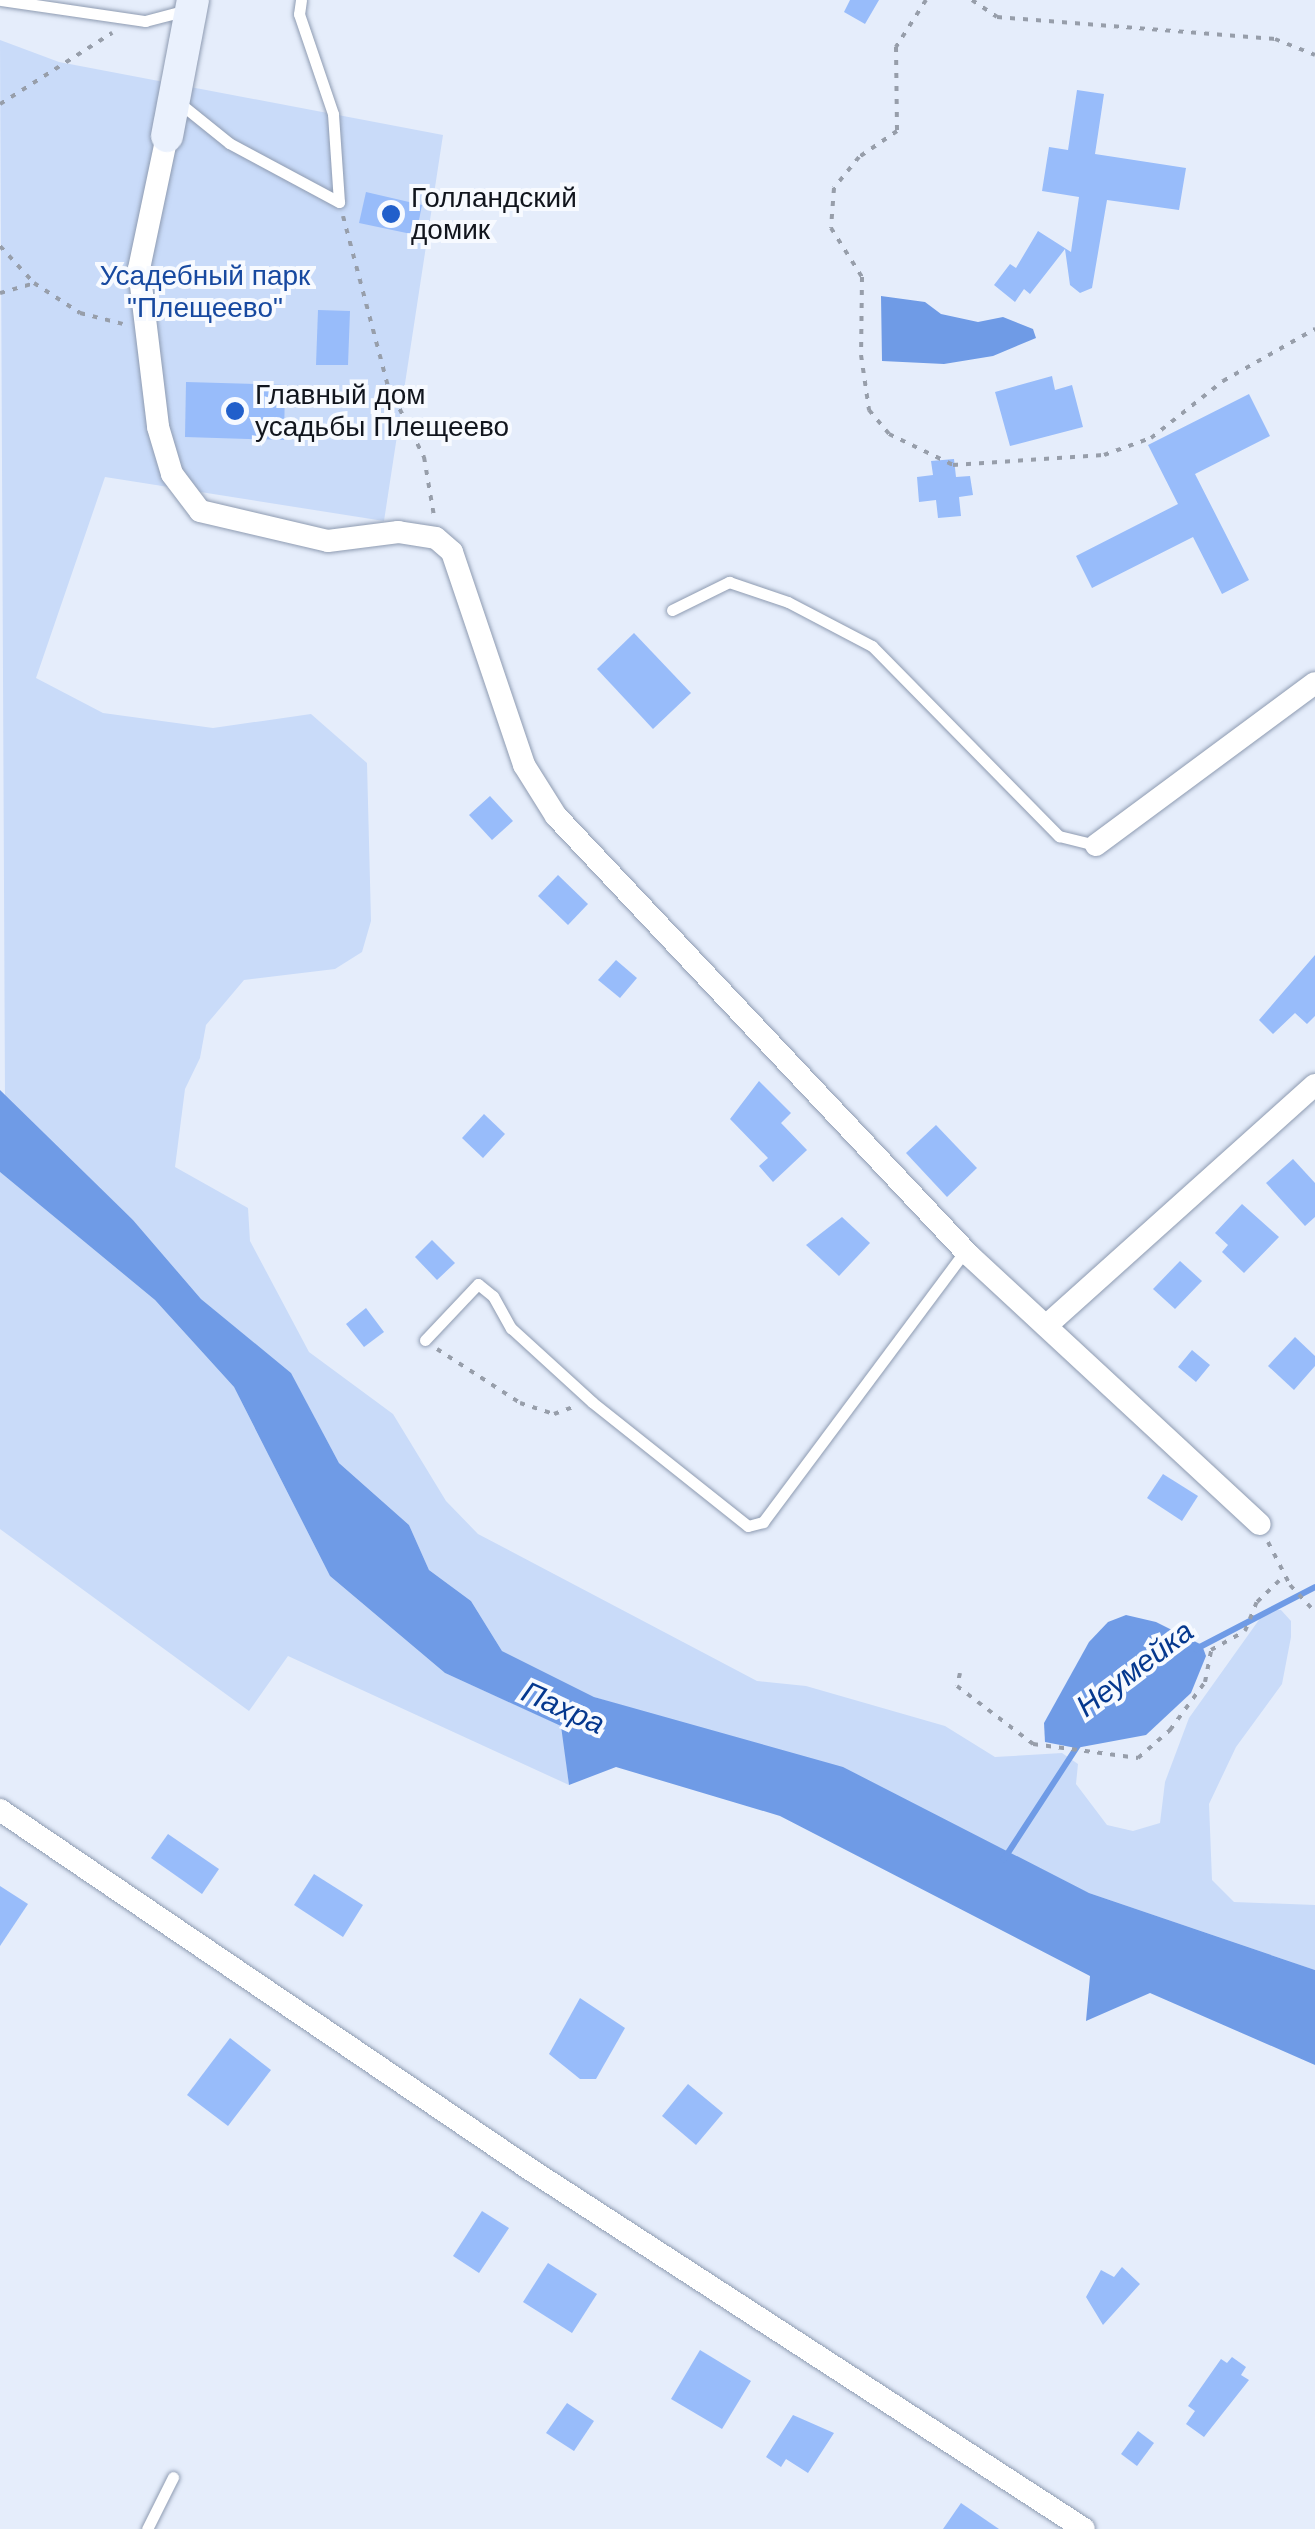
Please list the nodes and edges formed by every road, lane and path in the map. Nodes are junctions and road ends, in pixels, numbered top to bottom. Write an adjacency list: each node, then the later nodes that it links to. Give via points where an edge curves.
1 (0, 0): 6 (lane)
2 (301, 0): 11 (lane, via 299,14 333,114)
3 (926, 0): 15 (path, via 896,47 897,131 859,157 834,188 832,228 862,278 869,410 889,434 954,464 1104,456 1151,438 1222,381)
4 (972, 0): 7 (path, via 997,17 1275,39)
5 (192, 4): 6 (lane); 8 (street)
6 (145, 21): 9 (path, via 99,38)
7 (1315, 55)
8 (174, 98): 10 (street); 11 (lane, via 229,143)
9 (0, 104)
10 (167, 136): 16 (street, via 140,268)
11 (338, 202): 17 (path, via 388,386 424,457)
12 (0, 246): 13 (path)
13 (34, 283): 14 (path); 16 (path, via 80,313)
14 (0, 294)
15 (1315, 329)
16 (147, 331): 17 (street, via 158,427 172,474 200,511 328,541 398,532)
17 (436, 538): 22 (street, via 452,552 524,764 556,816)
18 (672, 610): 20 (lane, via 729,582 788,602 872,646 1059,836)
19 (1315, 683): 20 (street)
20 (1096, 845)
21 (1315, 1085): 23 (street)
22 (965, 1251): 23 (street); 25 (lane, via 763,1522 748,1526 731,1518)
23 (1046, 1326): 26 (street)
24 (424, 1340): 25 (path, via 520,1403 554,1414); 25 (lane, via 478,1284 494,1296 511,1328)
25 (592, 1402)
26 (1259, 1524): 27 (path)
27 (1284, 1575): 28 (path); 29 (path, via 1257,1602 1245,1630 1212,1650 1205,1682 1170,1730 1138,1758 1033,1744 957,1686)
28 (1315, 1612)
29 (960, 1672)
30 (0, 1810): 33 (street, via 531,2170)
31 (174, 2476): 32 (lane)
32 (147, 2529)
33 (1084, 2529)

